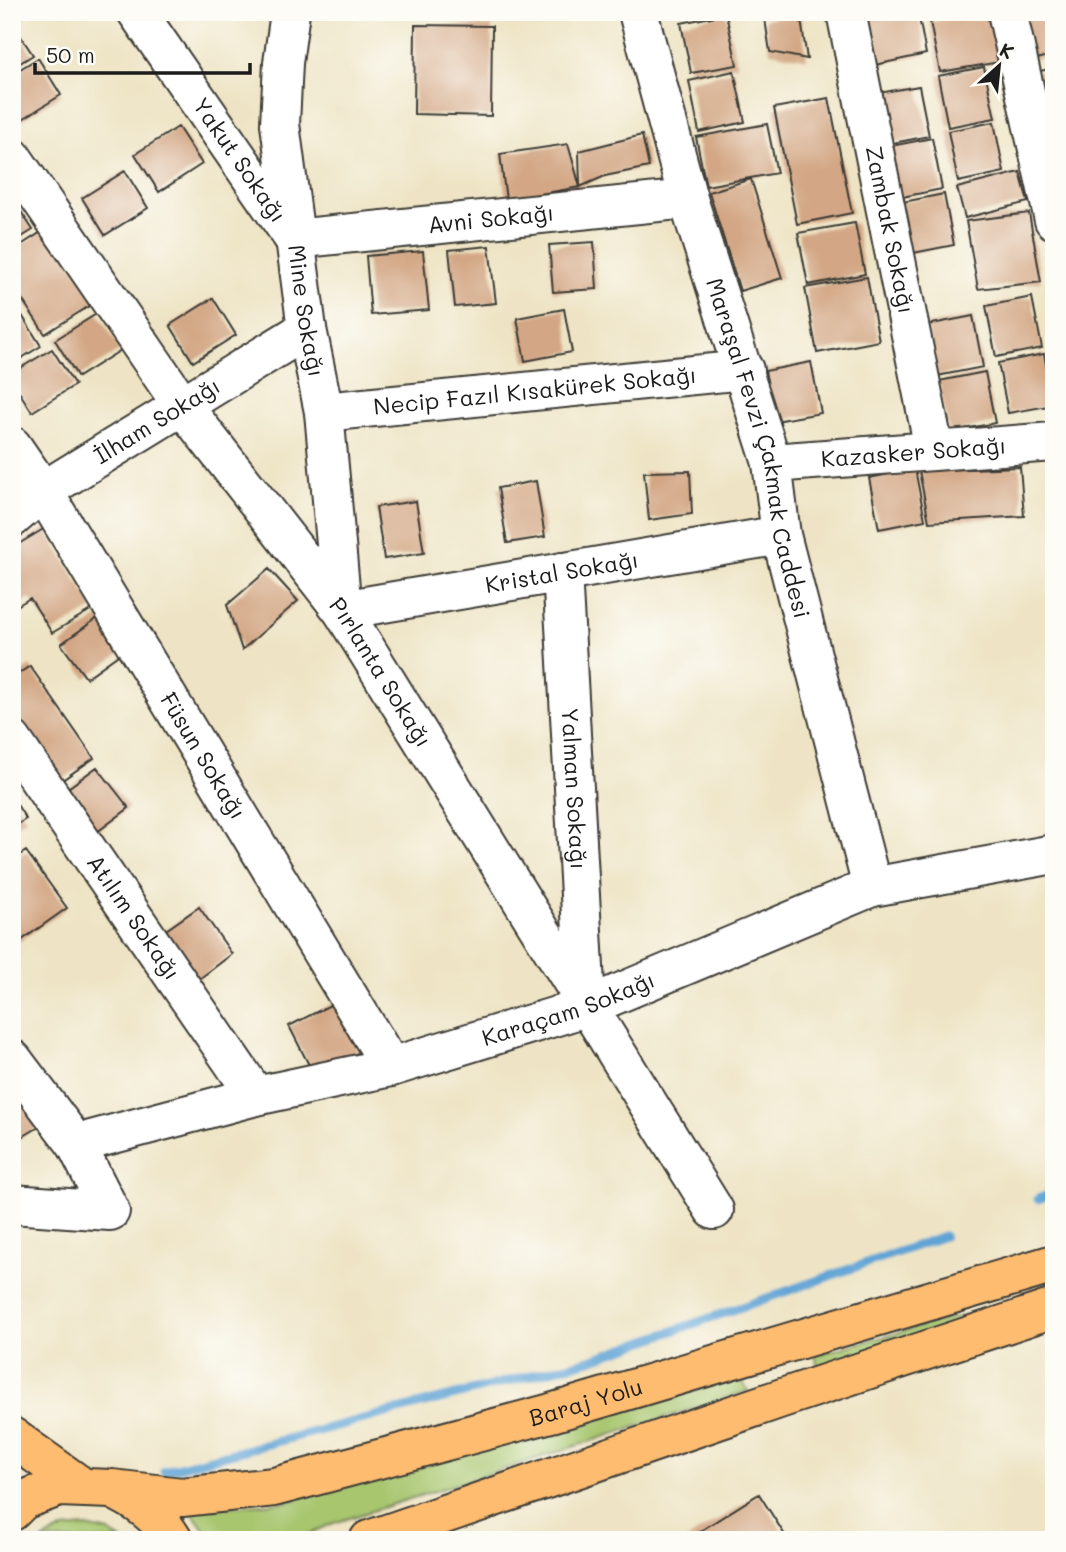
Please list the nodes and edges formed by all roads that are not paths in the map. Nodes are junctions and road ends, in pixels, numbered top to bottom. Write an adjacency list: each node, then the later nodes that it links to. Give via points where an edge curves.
1 (137, 12): 9 (street, Yakut Sokağı)
2 (290, 12): 9 (street, Mine Sokağı, via 279,124)
3 (638, 12): 7 (street, Maraşal Fevzi Çakmak Caddesi)
4 (846, 12): 16 (street, Zambak Sokağı)
5 (1007, 12): 8 (street)
6 (12, 157): 12 (street, Pırlanta Sokağı)
7 (688, 199): 9 (street, Avni Sokağı); 11 (street, Maraşal Fevzi Çakmak Caddesi)
8 (1054, 220)
9 (295, 239): 10 (street, Mine Sokağı)
10 (307, 329): 12 (street, İlham Sokağı); 13 (street, Mine Sokağı)
11 (744, 370): 13 (street, Necip Fazıl Kısakürek Sokağı); 17 (street, Maraşal Fevzi Çakmak Caddesi)
12 (183, 405): 18 (street, İlham Sokağı); 22 (street, Pırlanta Sokağı)
13 (324, 412): 22 (street, Mine Sokağı)
14 (1054, 442): 16 (street, Kazasker Sokağı)
15 (12, 446): 18 (street, Füsun Sokağı)
16 (934, 449): 17 (street, Kazasker Sokağı)
17 (772, 463): 20 (street, Maraşal Fevzi Çakmak Caddesi)
18 (43, 491): 19 (street, İlham Sokağı); 28 (street, Füsun Sokağı)
19 (12, 518)
20 (781, 536): 21 (street, Kristal Sokağı); 25 (street, Maraşal Fevzi Çakmak Caddesi)
21 (562, 572): 22 (street, Kristal Sokağı); 26 (street, Yalman Sokağı)
22 (342, 610): 26 (street, Pırlanta Sokağı)
23 (12, 740): 29 (street, Atılım Sokağı)
24 (1054, 854): 25 (street, Karaçam Sokağı)
25 (872, 887): 26 (street, Karaçam Sokağı)
26 (586, 1007): 28 (street, Karaçam Sokağı); 32 (street, Pırlanta Sokağı)
27 (12, 1059): 30 (street)
28 (391, 1067): 29 (street, Karaçam Sokağı)
29 (256, 1096): 30 (street, Karaçam Sokağı)
30 (76, 1144): 31 (street, via 110,1211)
31 (12, 1204)
32 (714, 1210)
33 (1054, 1264): 36 (main road, Baraj Yolu, via 551,1413 274,1487 182,1497)
34 (1054, 1308): 39 (main road)
35 (12, 1437): 36 (main road)
36 (97, 1488): 37 (main road, Baraj Yolu, via 59,1487 23,1500); 38 (main road, via 139,1503 165,1526)
37 (12, 1511)
38 (173, 1540)
39 (369, 1540)

